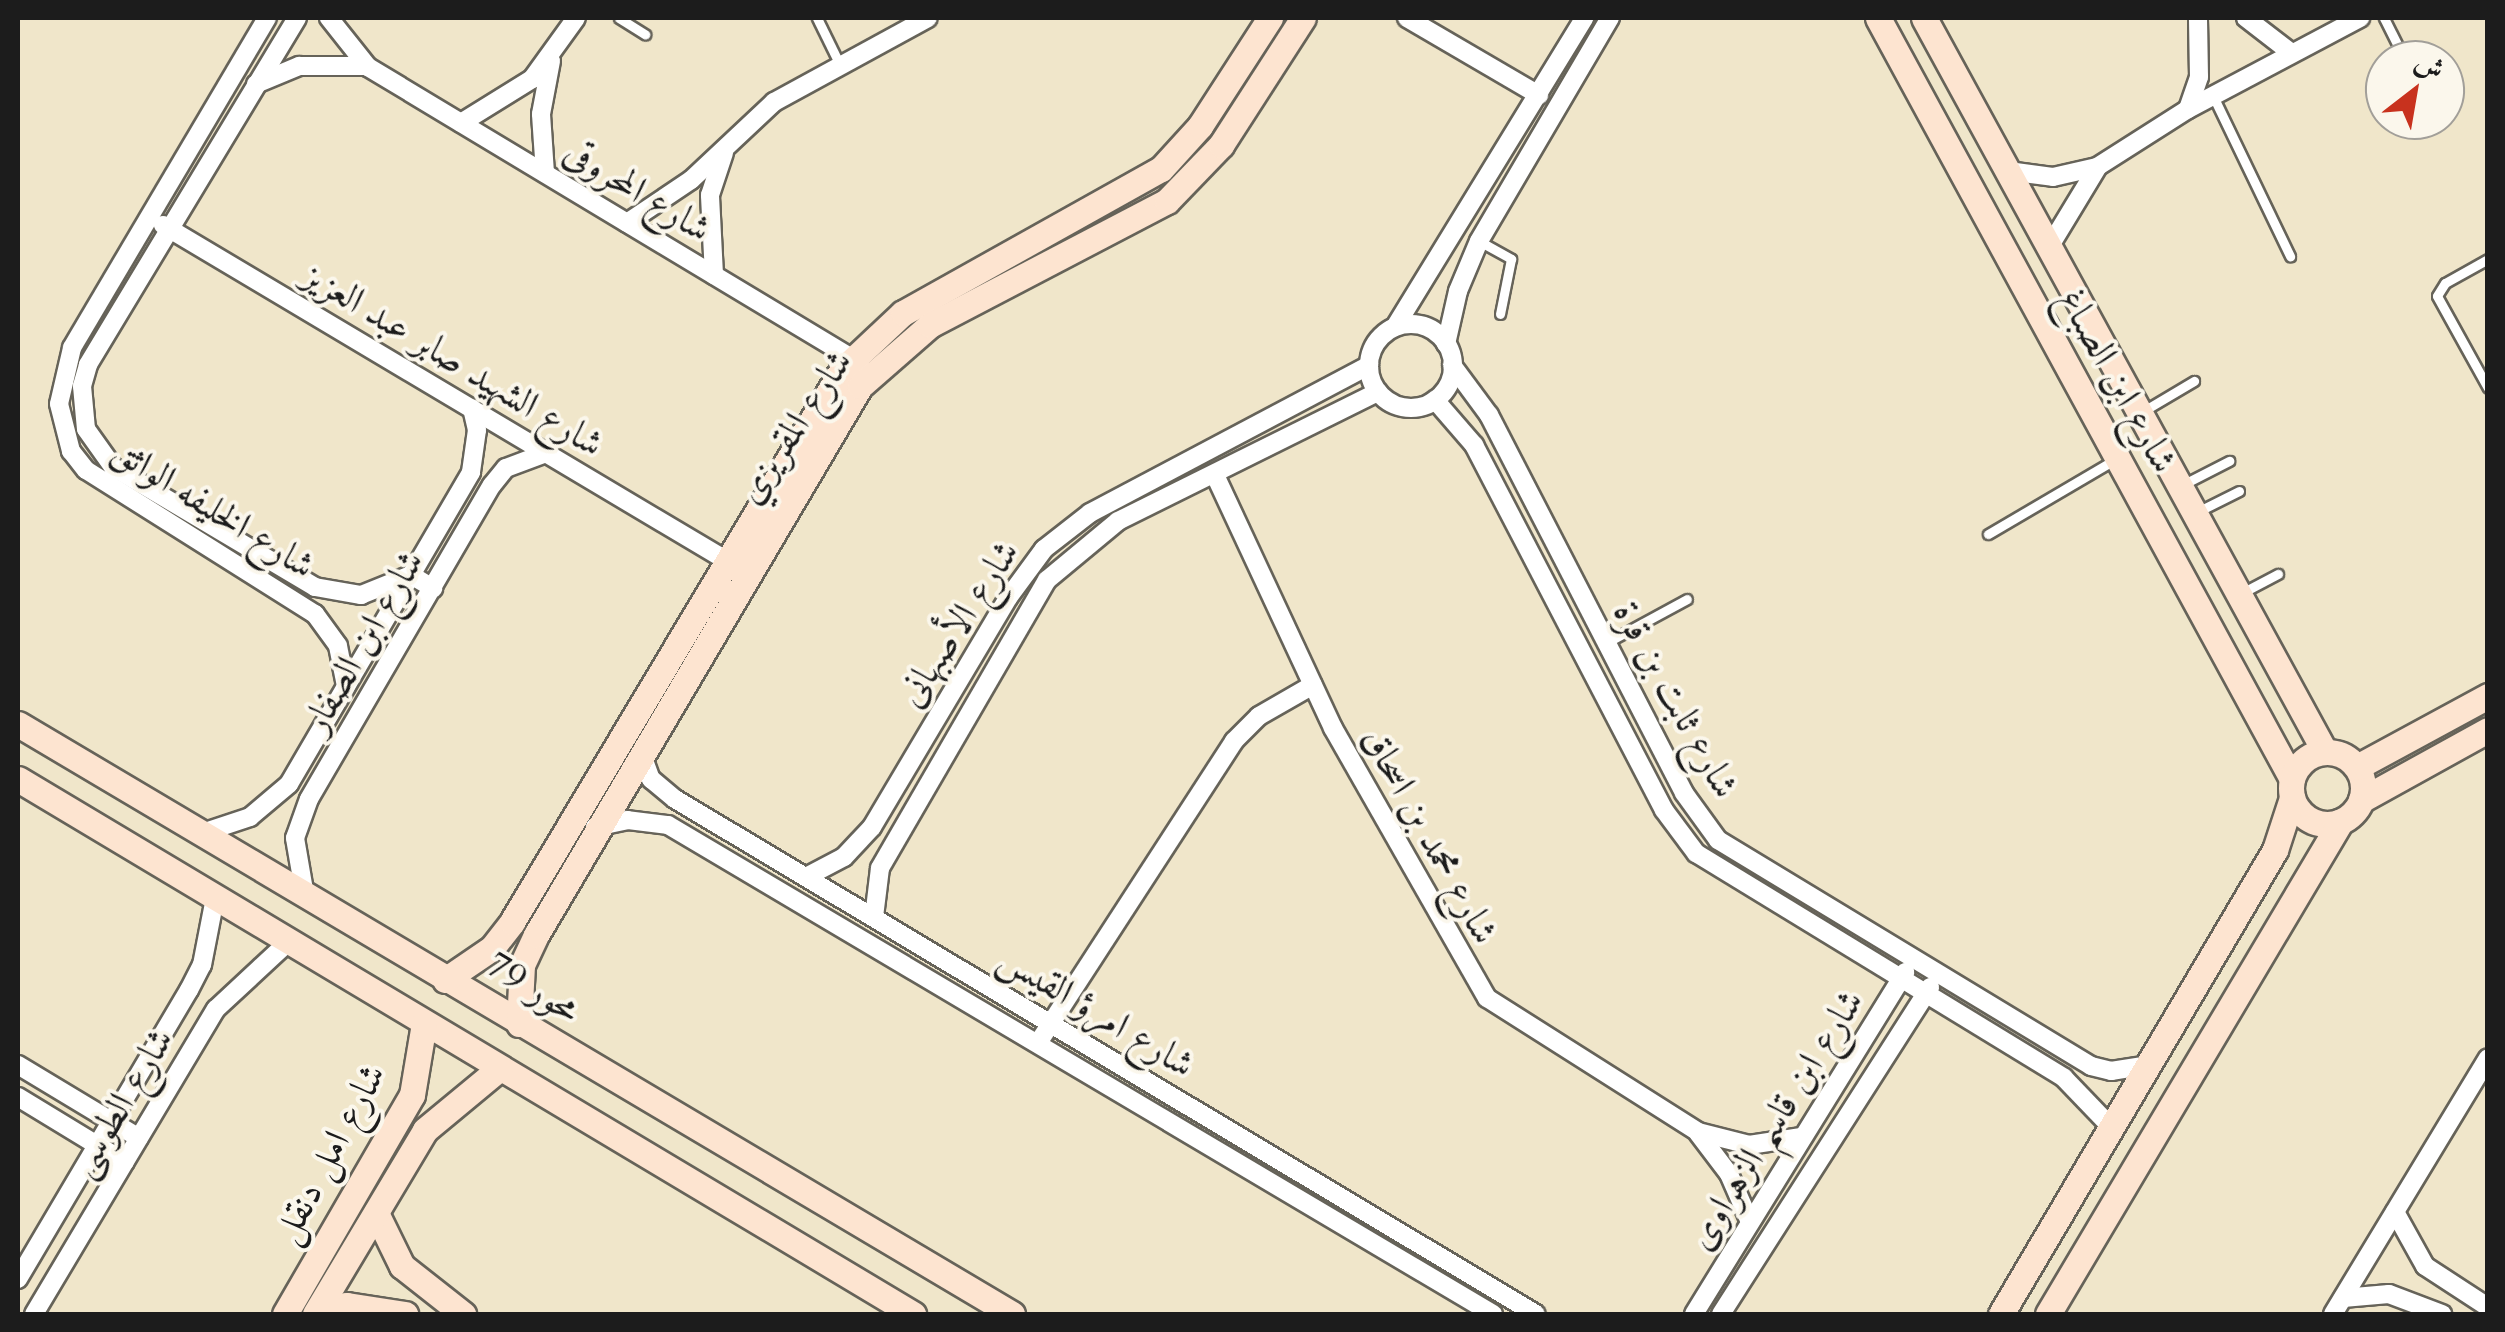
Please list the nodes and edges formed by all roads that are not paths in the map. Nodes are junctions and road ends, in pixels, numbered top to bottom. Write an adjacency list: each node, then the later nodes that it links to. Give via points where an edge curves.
1 (267, 18): 32 (street, شارع الخليفه الواثق)
2 (297, 18): 23 (street, شارع الخليفه الواثق)
3 (329, 18): 22 (street, شارع المحروقى)
4 (576, 18): 20 (street)
5 (619, 18): 18 (lane)
6 (817, 18): 21 (lane)
7 (928, 18): 21 (street)
8 (1270, 18): 43 (street, شارع المقريزي, via 1200,126 1161,169 902,312)
9 (1303, 18): 43 (street, شارع المقريزي, via 1221,145 1167,201)
10 (1407, 18): 24 (street)
11 (1584, 18): 24 (street)
12 (1610, 18): 35 (street)
13 (1878, 18): 53 (street, شارع ابن الصباغ)
14 (1924, 18): 30 (street, شارع ابن الصباغ)
15 (2198, 18): 26 (street, via 2199,77)
16 (2246, 18): 19 (street)
17 (2360, 18): 19 (street)
18 (645, 34)
19 (2290, 52): 25 (street)
20 (551, 61): 27 (street, via 511,95); 31 (street, via 541,114)
21 (840, 66): 28 (street, via 774,102)
22 (368, 67): 23 (street, via 299,66); 27 (street, شارع المحروقى)
23 (256, 84): 34 (street, شارع الخليفه الواثق)
24 (1538, 95): 41 (street)
25 (2213, 95): 26 (street); 37 (lane)
26 (2188, 108): 29 (street)
27 (461, 123): 31 (street, شارع المحروقى)
28 (726, 148): 33 (street); 39 (street, via 710,195)
29 (2098, 167): 30 (street, via 2052,176); 36 (street)
30 (2008, 171): 36 (street, شارع ابن الصباغ)
31 (545, 174): 33 (street, شارع المحروقى)
32 (149, 218): 34 (street, شارع الشهيد صابر عبد العزيز); 69 (street, شارع الخليفه الواثق, via 62,371 59,404 72,451 109,488 314,614 338,646)
33 (627, 223): 39 (street, شارع المحروقى)
34 (169, 229): 50 (street, شارع الشهيد صابر عبد العزيز); 62 (street, شارع الخليفه الواثق, via 88,365 81,408 96,448 113,467 315,588 361,595)
35 (1479, 242): 40 (lane, via 1511,259); 42 (street)
36 (2051, 244): 51 (street, شارع ابن الصباغ)
37 (2290, 256)
38 (2488, 259): 47 (lane, via 2444,282 2437,296)
39 (714, 275): 43 (street, شارع المحروقى)
40 (1500, 314)
41 (1394, 327): 42 (street, via 1429,328); 44 (street, via 1381,336)
42 (1446, 344): 45 (street)
43 (863, 365): 60 (street, شارع المقريزي); 73 (street, شارع المقريزي)
44 (1369, 365): 48 (street); 82 (street, شارع الأصبهانى, via 1090,514 1044,549 872,827 844,857)
45 (1452, 366): 49 (street); 66 (street, شارع ثابت بن قرة, via 1489,415)
46 (2194, 381): 51 (lane)
47 (2488, 388)
48 (1378, 392): 49 (street, via 1405,407); 55 (street, شارع الأصبهانى)
49 (1435, 400): 67 (street, شارع ثابت بن قرة, via 1474,445)
50 (472, 409): 52 (street, شارع الشهيد صابر عبد العزيز); 62 (street, شارع ابن الصفار, via 477,441 471,472)
51 (2136, 415): 56 (street, شارع ابن الصباغ)
52 (546, 453): 60 (street, شارع الشهيد صابر عبد العزيز); 63 (street, شارع ابن الصفار, via 506,468)
53 (2116, 458): 59 (lane); 77 (street, شارع ابن الصباغ)
54 (2229, 461): 56 (lane)
55 (1214, 475): 68 (street, شارع محمد بن اسحاق); 85 (street, شارع الأصبهانى, via 1118,521 1048,580 880,868)
56 (2177, 488): 58 (street, شارع ابن الصباغ)
57 (2240, 492): 58 (lane)
58 (2192, 514): 64 (street, شارع ابن الصباغ)
59 (1988, 534)
60 (724, 558): 86 (street, شارع المقريزي)
61 (2278, 574): 64 (lane)
62 (411, 576): 63 (street); 69 (street, شارع ابن الصفار)
63 (433, 588): 83 (street, شارع ابن الصفار, via 303,812 294,838)
64 (2238, 596): 74 (street, شارع ابن الصباغ)
65 (1687, 599): 66 (lane)
66 (1602, 636): 67 (street); 89 (street, شارع ثابت بن قرة, via 1684,793 1718,840)
67 (1576, 639): 92 (street, شارع ثابت بن قرة, via 1664,810 1696,853)
68 (1313, 685): 94 (street, via 1259,716 1234,741); 107 (street, شارع محمد بن اسحاق, via 1379,816 1487,998)
69 (346, 686): 81 (street, شارع ابن الصفار, via 272,802)
70 (2488, 696): 75 (street)
71 (18, 724): 81 (street, محور 79)
72 (2488, 730): 78 (street)
73 (640, 750): 80 (street, شارع المقريزي); 82 (street, شارع امرؤ القيس, via 662,790)
74 (2325, 752): 75 (street); 77 (street, via 2308,757)
75 (2356, 767): 78 (street)
76 (18, 779): 84 (street)
77 (2292, 789): 79 (street, via 2317,822); 100 (street, via 2284,834)
78 (2361, 800): 79 (street)
79 (2341, 821): 133 (street)
80 (595, 827): 87 (street, شارع المقريزي); 97 (street, شارع امرؤ القيس, via 627,820 668,825)
81 (200, 834): 83 (street, محور 79)
82 (806, 877): 85 (street, شارع امرؤ القيس)
83 (305, 897): 91 (street, محور 79)
84 (214, 898): 88 (street); 105 (street, شارع الطوسى, via 202,965)
85 (874, 917): 94 (street, شارع امرؤ القيس)
86 (512, 922): 87 (street); 91 (street, شارع المقريزي, via 492,948)
87 (536, 935): 96 (street, شارع المقريزي, via 522,965)
88 (288, 942): 95 (street); 108 (street, شارع الطوسى, via 216,1009)
89 (1913, 959): 90 (street, شارع ثابت بن قرة); 92 (street, شارع ابن قاسم الزهراوى)
90 (1939, 975): 93 (street, شارع ابن قاسم الزهراوى); 100 (street, شارع ثابت بن قرة, via 2091,1066 2111,1071)
91 (445, 980): 96 (street, محور 79)
92 (1900, 980): 93 (street, شارع ثابت بن قرة); 109 (street, شارع ابن قاسم الزهراوى)
93 (1925, 994): 106 (street, شارع ثابت بن قرة, via 2064,1078); 120 (street, شارع ابن قاسم الزهراوى)
94 (1051, 1022): 97 (street); 130 (street, شارع امرؤ القيس)
95 (424, 1023): 101 (street); 102 (street, شارع امل دنقل)
96 (519, 1024): 115 (street, محور 79)
97 (1038, 1043): 129 (street, شارع امرؤ القيس)
98 (2487, 1061): 112 (street)
99 (18, 1064): 105 (street)
100 (2151, 1065): 106 (street)
101 (500, 1068): 104 (street, شارع امل دنقل); 126 (street)
102 (412, 1094): 104 (street, via 432,1094); 123 (street, شارع امل دنقل)
103 (18, 1097): 110 (street)
104 (442, 1112): 113 (street, شارع امل دنقل)
105 (112, 1121): 108 (street); 110 (street, شارع الطوسى)
106 (2113, 1128): 132 (street)
107 (1698, 1132): 109 (street, شارع محمد بن اسحاق, via 1749,1145); 114 (street, شارع محمد بن اسحاق, via 1729,1174)
108 (139, 1138): 111 (street, شارع الطوسى)
109 (1800, 1138): 114 (street, شارع ابن قاسم الزهراوى)
110 (97, 1145): 111 (street); 116 (street, شارع الطوسى)
111 (125, 1162): 122 (street, شارع الطوسى)
112 (2396, 1212): 118 (street); 119 (street, via 2424,1266)
113 (376, 1213): 121 (street, شارع امل دنقل); 125 (street, via 402,1266)
114 (1750, 1222): 117 (street, شارع ابن قاسم الزهراوى)
115 (950, 1277): 127 (street, via 963,1293); 128 (street, محور 79)
116 (18, 1280)
117 (1705, 1296): 120 (street); 131 (street, شارع ابن قاسم الزهراوى)
118 (2338, 1306): 134 (street, via 2389,1294)
119 (2488, 1307)
120 (1723, 1311)
121 (316, 1312): 124 (street, via 363,1306)
122 (34, 1314)
123 (285, 1314)
124 (405, 1314)
125 (462, 1314)
126 (913, 1314)
127 (962, 1314)
128 (1012, 1314)
129 (1493, 1314)
130 (1536, 1314)
131 (1694, 1314)
132 (2000, 1314)
133 (2048, 1314)
134 (2442, 1314)

